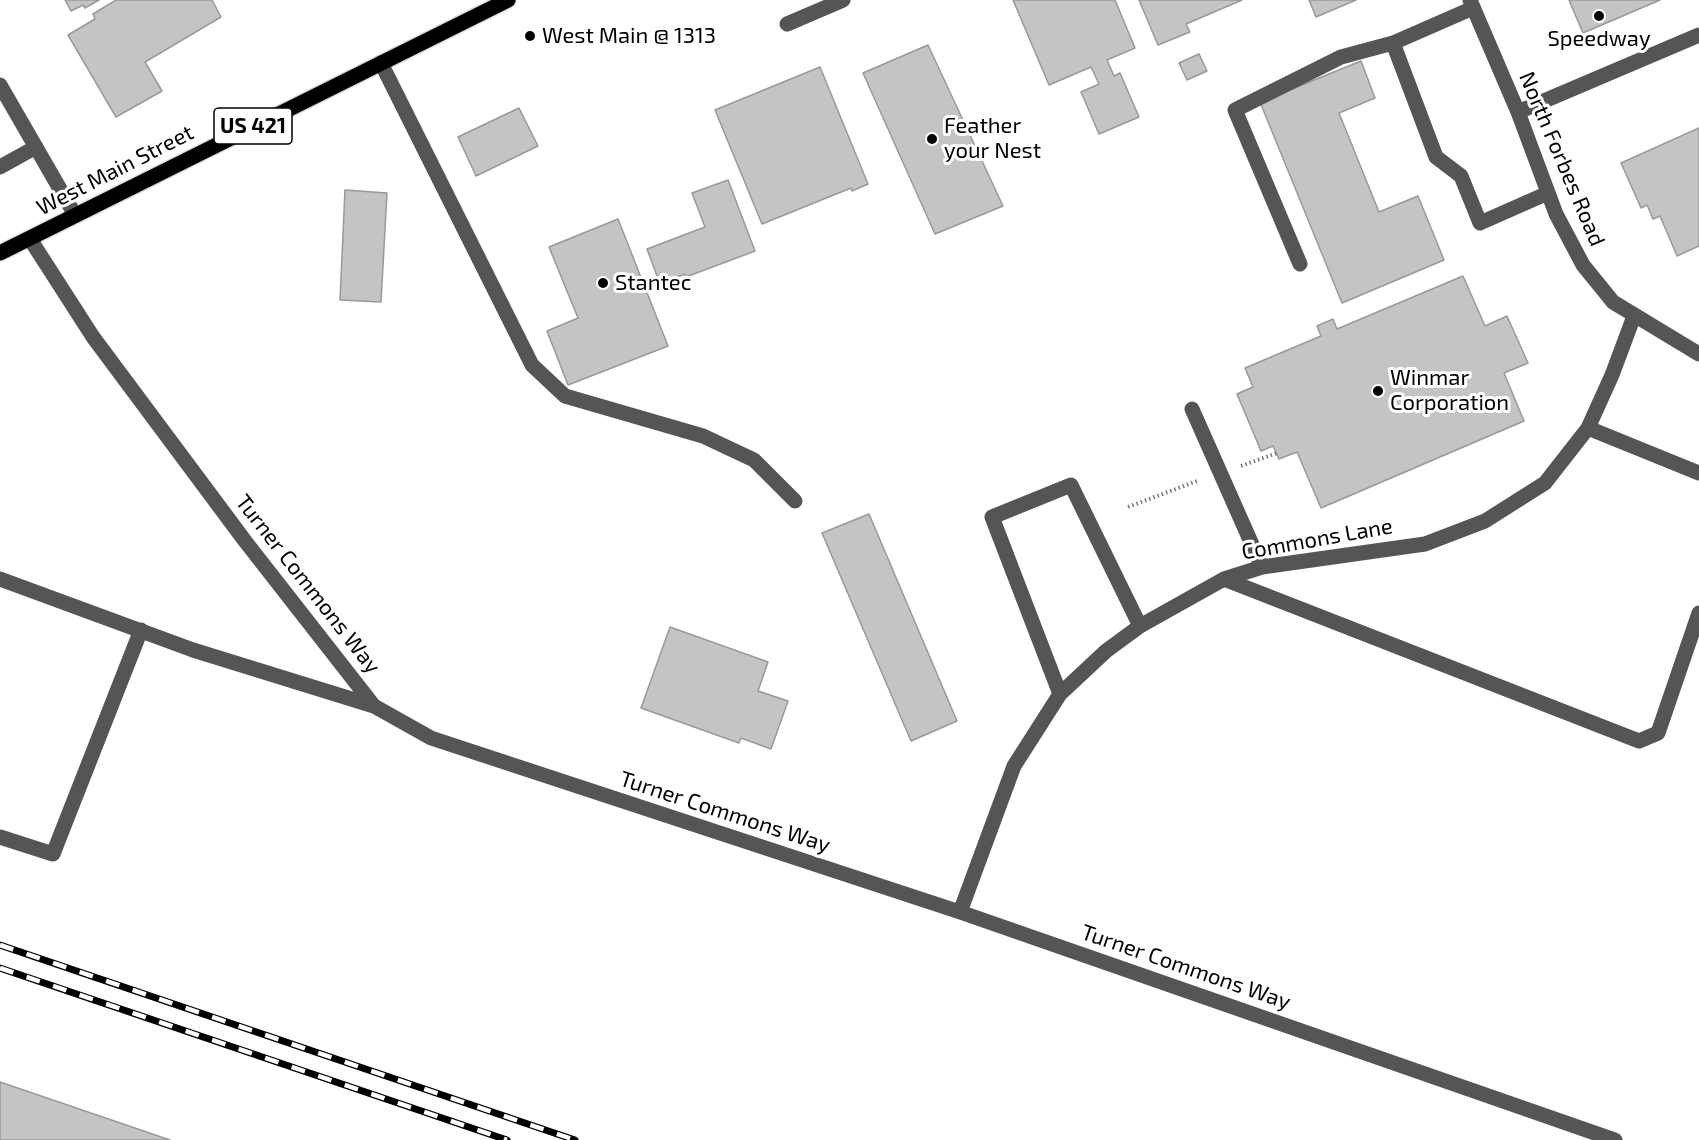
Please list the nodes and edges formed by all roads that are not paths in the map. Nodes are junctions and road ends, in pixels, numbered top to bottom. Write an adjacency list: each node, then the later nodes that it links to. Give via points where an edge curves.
1 (508, 0): 7 (main road, West Main Street / US 421)
2 (843, 0): 4 (street)
3 (1472, 4): 6 (street); 9 (street, North Forbes Road)
4 (787, 24)
5 (1699, 35): 9 (street)
6 (1393, 44): 12 (street, via 1436,157 1461,176 1480,223); 16 (street, via 1341,57 1235,110)
7 (381, 63): 13 (main road, West Main Street / US 421); 22 (street, via 532,365 565,396 703,436 754,460)
8 (0, 85): 10 (street)
9 (1518, 112): 12 (street, North Forbes Road)
10 (36, 147): 11 (street); 13 (street)
11 (0, 167)
12 (1548, 193): 17 (street, North Forbes Road, via 1583,265 1613,302)
13 (75, 215): 14 (main road, West Main Street / US 421)
14 (30, 239): 15 (main road, West Main Street / US 421); 30 (street, Turner Commons Way, via 93,337)
15 (0, 253)
16 (1300, 264)
17 (1634, 316): 18 (street, North Forbes Road); 20 (street, Commons Lane)
18 (1699, 354)
19 (1192, 409): 23 (street)
20 (1588, 428): 21 (street); 23 (street, Commons Lane, via 1545,483 1485,521 1425,544)
21 (1699, 473)
22 (795, 501)
23 (1262, 567): 25 (street, Commons Lane)
24 (0, 579): 28 (street)
25 (1224, 579): 26 (street, via 1640,741 1658,733); 27 (street, Commons Lane)
26 (1699, 613)
27 (1140, 626): 29 (street, Commons Lane); 29 (street, via 1071,485 992,517)
28 (141, 630): 30 (street); 31 (street, via 53,854)
29 (1060, 694): 32 (street, Commons Lane, via 1014,766)
30 (374, 706): 32 (street, Turner Commons Way, via 431,738)
31 (0, 837)
32 (960, 912): 33 (street, Turner Commons Way)
33 (1615, 1140)

